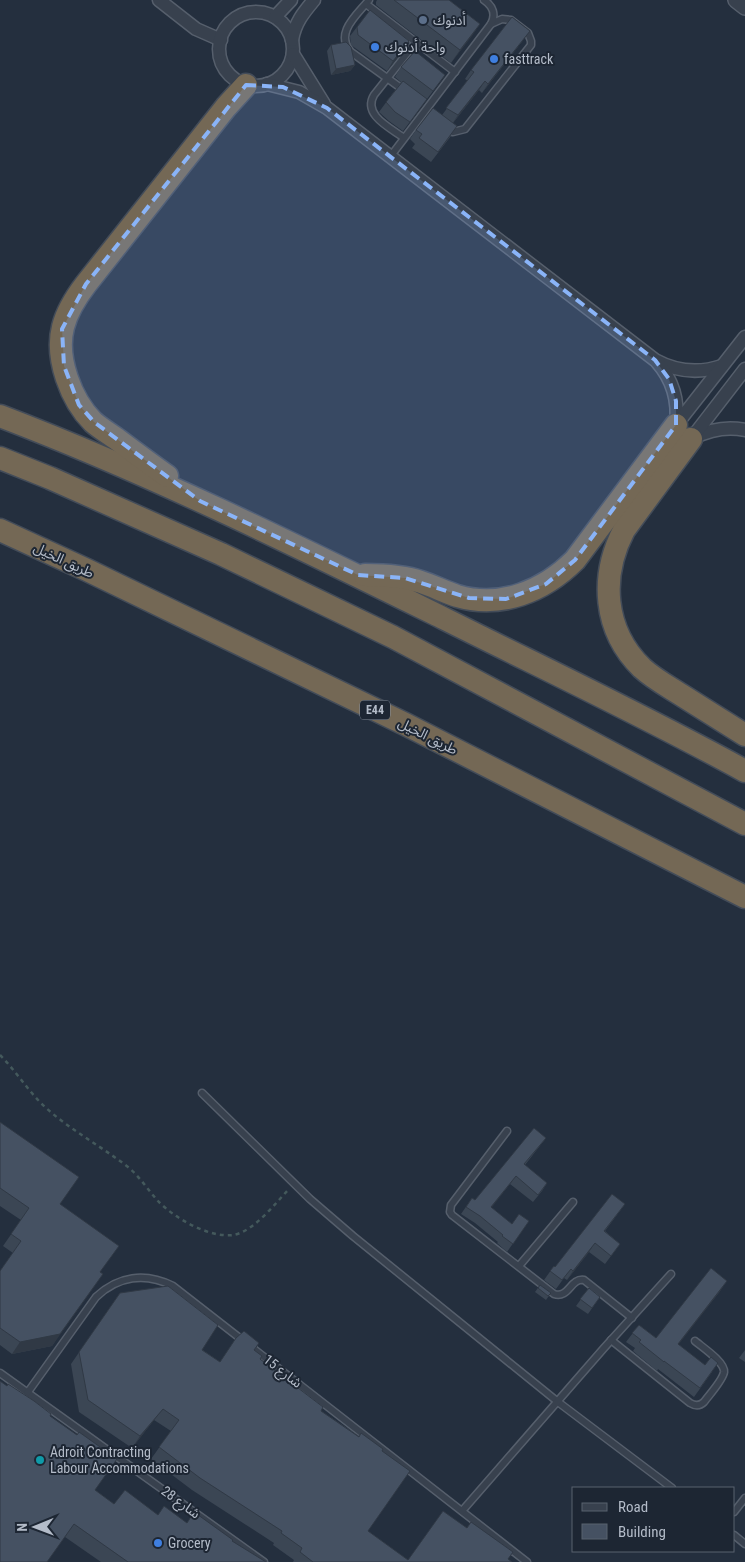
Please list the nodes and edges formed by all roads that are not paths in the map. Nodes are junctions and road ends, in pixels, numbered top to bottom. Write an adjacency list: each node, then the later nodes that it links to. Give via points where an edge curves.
1 (159, 0): 12 (street, via 196,29)
2 (291, 0): 8 (street)
3 (314, 0): 13 (street, via 299,18)
4 (484, 0): 9 (lane, via 492,8)
5 (736, 0): 7 (street)
6 (367, 2): 14 (lane); 17 (lane, via 346,30 345,44)
7 (745, 7)
8 (276, 17): 12 (street, via 266,13 247,13 230,23); 13 (street)
9 (491, 24): 11 (lane); 24 (lane, via 502,19 510,20 528,33 530,45 466,129 454,132)
10 (479, 27): 11 (lane)
11 (486, 33): 16 (lane)
12 (220, 40): 18 (street, via 222,64 232,77)
13 (292, 40): 15 (street)
14 (416, 42): 16 (lane); 17 (lane)
15 (293, 54): 18 (street, via 279,78); 21 (street)
16 (455, 72): 22 (lane)
17 (387, 79): 19 (lane); 25 (lane, via 371,99 371,109 376,117)
18 (257, 84): 21 (street, via 299,92); 35 (highway, via 226,107 86,284 62,330 64,366 79,405 94,422)
19 (407, 93)
20 (421, 103): 22 (lane)
21 (327, 108): 26 (street)
22 (426, 110): 23 (lane); 25 (lane)
23 (431, 116)
24 (438, 120)
25 (404, 138): 26 (lane)
26 (390, 157): 28 (street)
27 (745, 338): 29 (street)
28 (655, 360): 29 (street, via 688,371); 33 (street, via 674,390)
29 (722, 366): 33 (street)
30 (745, 369): 33 (street)
31 (0, 416): 35 (highway)
32 (745, 430): 33 (street)
33 (683, 432): 37 (highway, via 575,560 558,576 533,590 506,598 480,600 405,578); 38 (highway, via 618,542 608,583 610,610 622,642 642,668)
34 (0, 458): 40 (highway, via 221,554 393,637)
35 (200, 501): 37 (highway)
36 (0, 530): 41 (highway, طريق الخيل / E44, via 405,724)
37 (358, 575): 39 (highway)
38 (745, 735)
39 (745, 771)
40 (745, 824)
41 (745, 897)
42 (202, 1093): 52 (lane, via 294,1184 353,1236)
43 (507, 1131): 45 (lane, via 453,1202 450,1212)
44 (573, 1202): 45 (lane)
45 (519, 1266): 47 (lane, via 557,1295 564,1294 575,1281 584,1280)
46 (671, 1274): 47 (lane)
47 (632, 1318): 48 (lane)
48 (611, 1340): 49 (lane, via 696,1406 704,1402 724,1370 722,1363); 52 (lane)
49 (695, 1341)
50 (0, 1373): 51 (lane, شارع 28)
51 (28, 1392): 55 (lane, شارع 15, via 96,1297 110,1286 128,1279 156,1279 173,1286); 59 (lane, شارع 28)
52 (558, 1402): 53 (lane); 55 (lane)
53 (671, 1487)
54 (745, 1498): 56 (lane)
55 (462, 1511): 60 (lane, شارع 15)
56 (735, 1511)
57 (735, 1536): 58 (lane)
58 (745, 1544)
59 (264, 1562)
60 (527, 1562)

